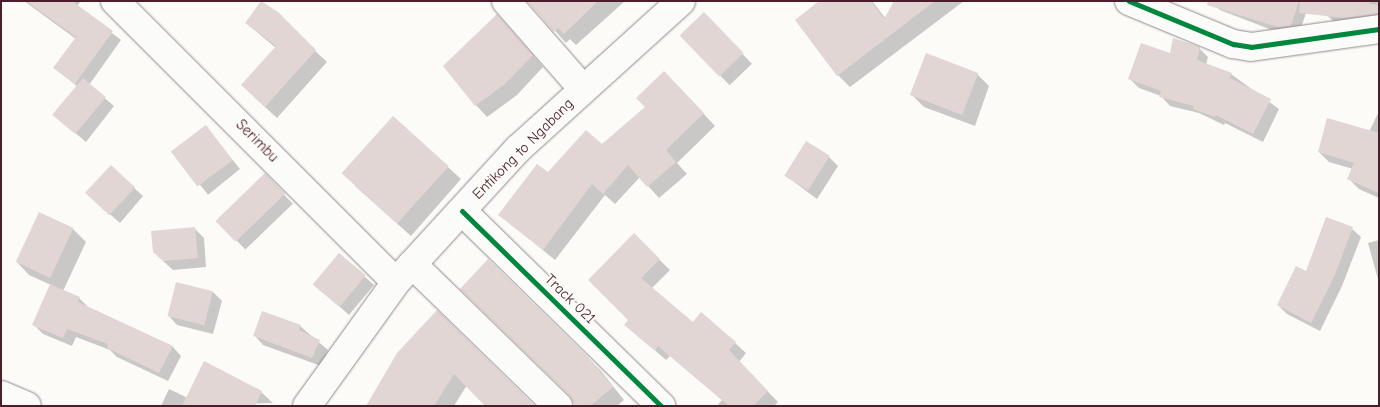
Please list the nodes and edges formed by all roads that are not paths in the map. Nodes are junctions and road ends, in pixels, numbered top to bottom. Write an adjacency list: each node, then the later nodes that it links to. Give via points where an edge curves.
1 (115, 1): 8 (main road, Serimbu)
2 (506, 1): 6 (main road)
3 (681, 1): 6 (main road, Entikong to Ngabang)
4 (1130, 1): 5 (main road, via 1233,44 1251,47)
5 (1379, 29)
6 (582, 89): 7 (main road, Entikong to Ngabang, via 518,149)
7 (462, 211): 8 (main road, Entikong to Ngabang); 13 (main road, Track 021)
8 (404, 273): 11 (main road, Entikong to Ngabang); 12 (main road, Serimbu)
9 (1, 395): 10 (main road)
10 (27, 406)
11 (307, 406)
12 (558, 406)
13 (661, 406)

